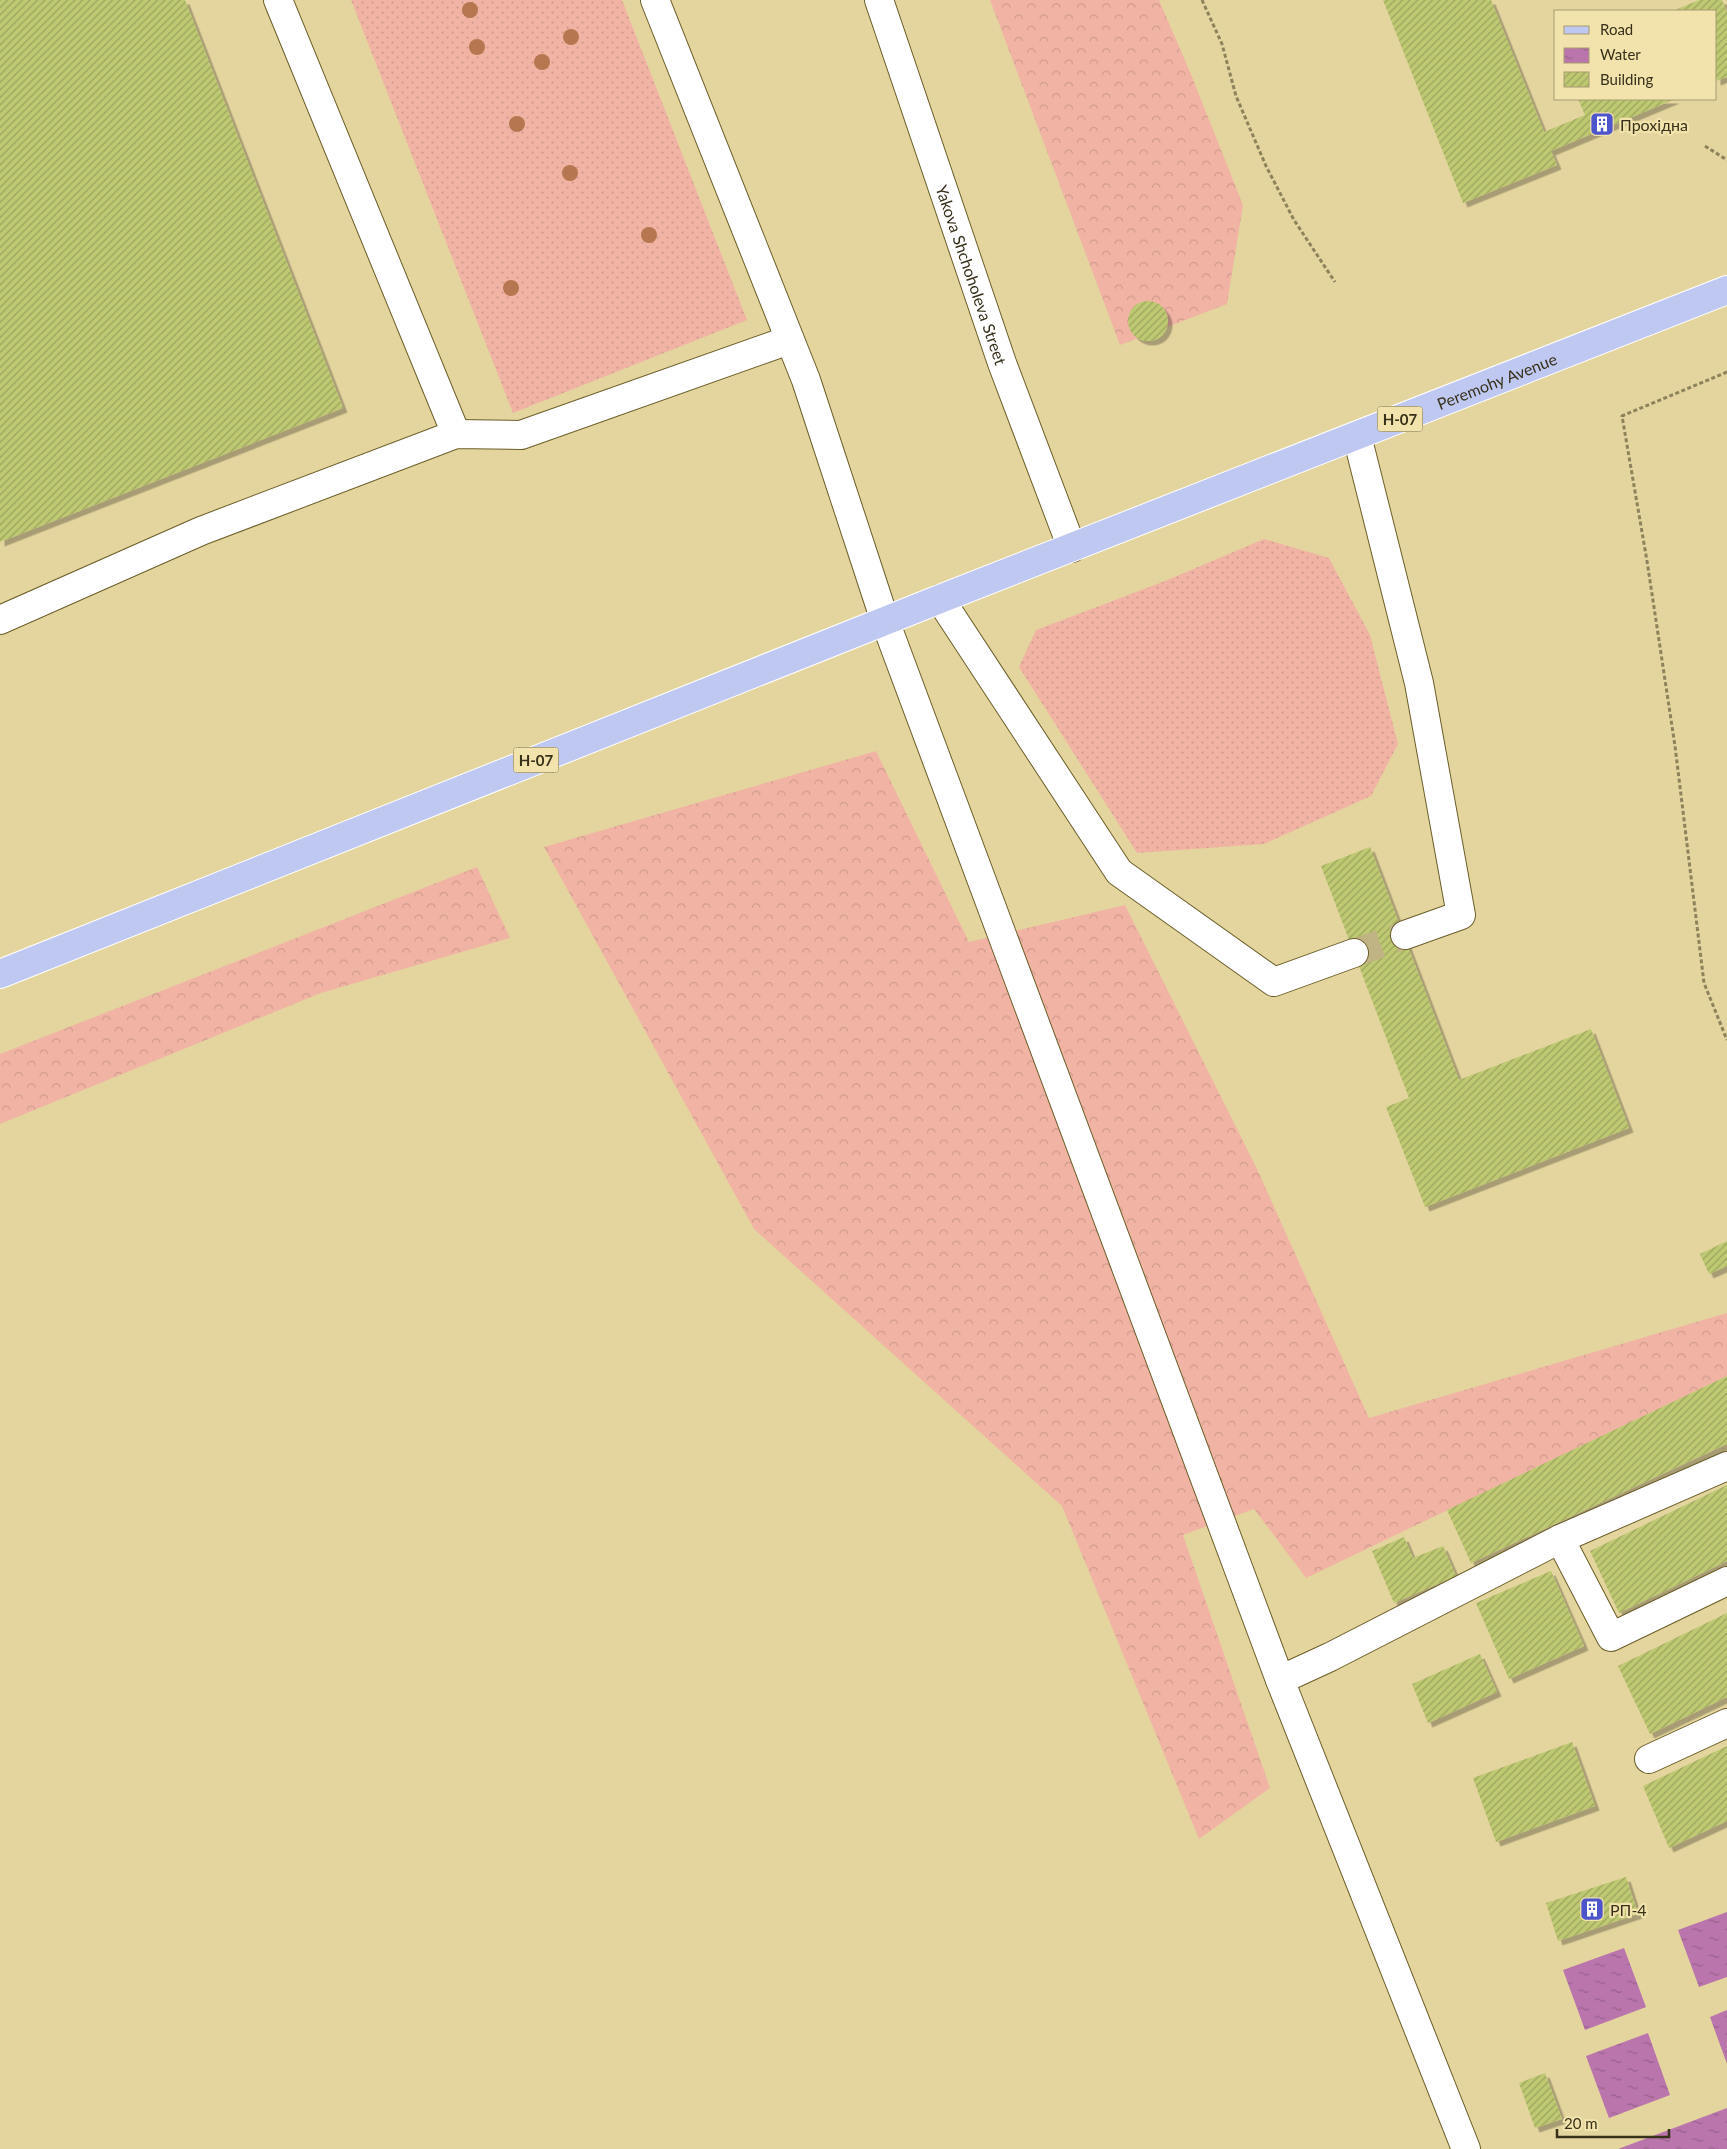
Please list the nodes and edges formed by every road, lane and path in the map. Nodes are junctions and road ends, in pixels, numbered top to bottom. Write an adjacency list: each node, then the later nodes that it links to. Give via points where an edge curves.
1 (278, 0): 11 (street)
2 (655, 0): 9 (street)
3 (879, 0): 13 (street, Yakova Shchoholeva Street, via 1002,363)
4 (1202, 0): 7 (path, via 1222,44 1236,96 1266,166 1294,220)
5 (1704, 146): 6 (path)
6 (1727, 160)
7 (1335, 282)
8 (1727, 290): 12 (main road, Peremohy Avenue / Н-07)
9 (789, 340): 11 (street, via 521,435); 16 (street, via 806,380)
10 (1727, 372): 20 (path, via 1622,416 1674,736 1704,983)
11 (456, 434): 15 (street, via 201,532)
12 (1357, 436): 13 (main road, Peremohy Avenue / Н-07); 17 (street, via 1418,683 1461,915)
13 (1072, 548): 14 (main road, Н-07)
14 (940, 599): 16 (main road, Н-07); 18 (street, via 1119,872 1274,982)
15 (0, 620)
16 (885, 621): 19 (main road, Н-07); 24 (street)
17 (1404, 936)
18 (1354, 953)
19 (0, 974)
20 (1727, 1040)
21 (1727, 1466): 22 (street)
22 (1560, 1539): 23 (street, via 1611,1637); 24 (street)
23 (1727, 1581)
24 (1280, 1680): 27 (street)
25 (1727, 1723): 26 (street)
26 (1649, 1759)
27 (1466, 2149)

